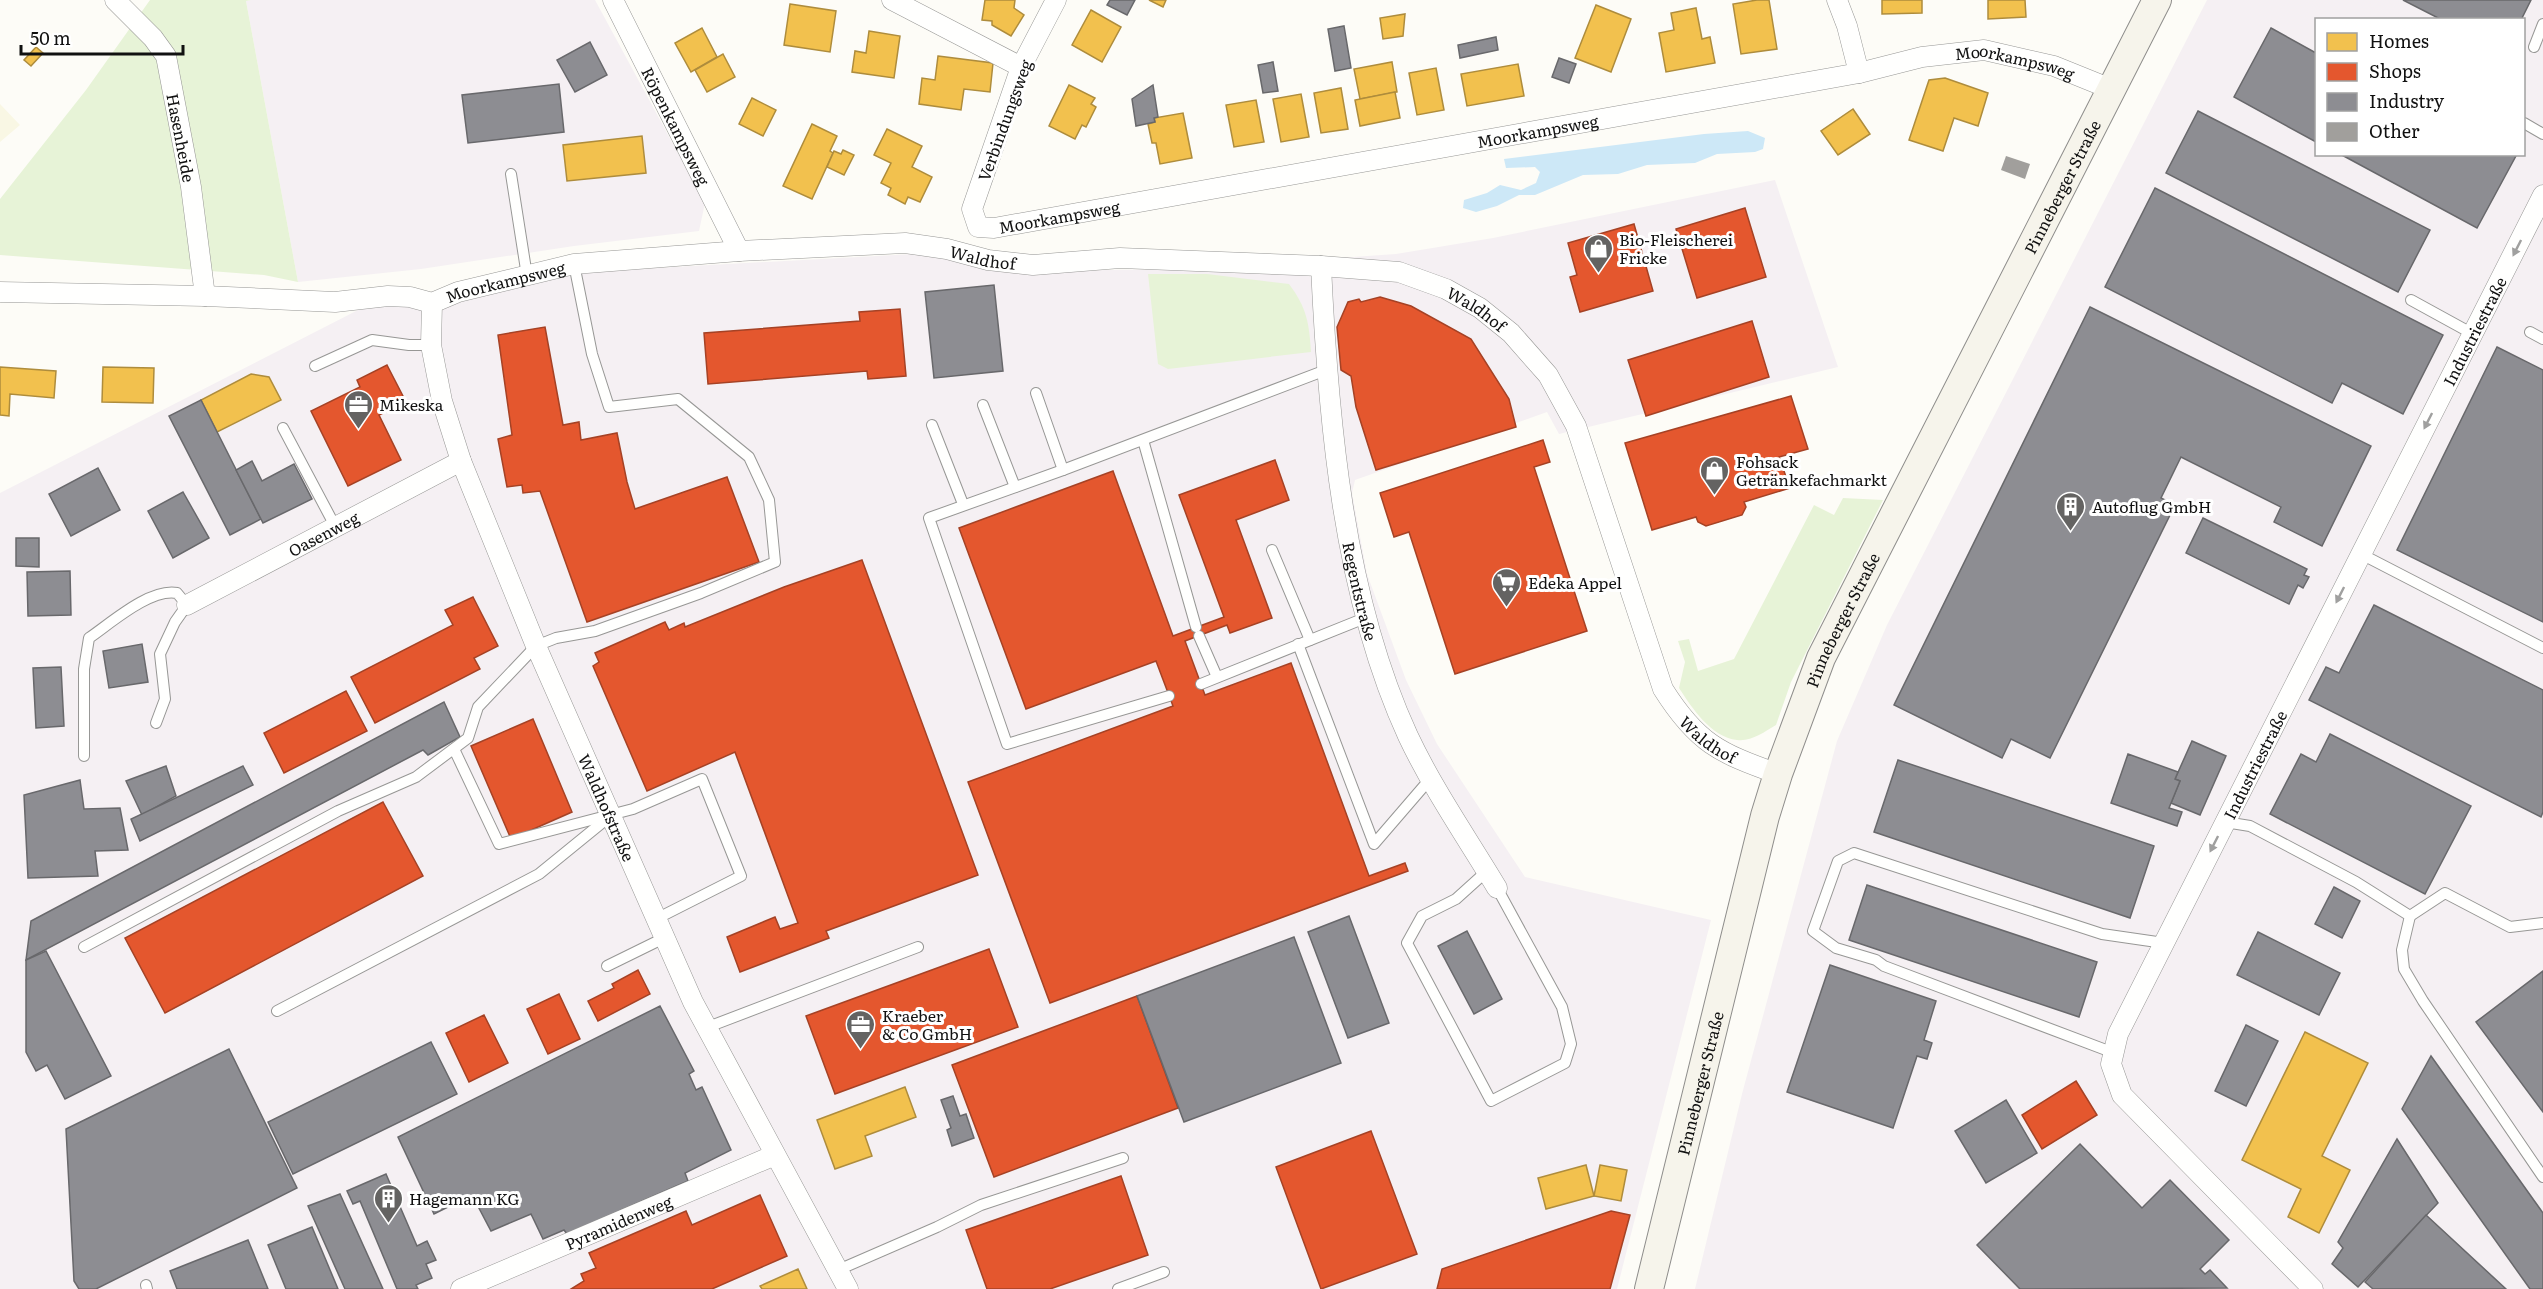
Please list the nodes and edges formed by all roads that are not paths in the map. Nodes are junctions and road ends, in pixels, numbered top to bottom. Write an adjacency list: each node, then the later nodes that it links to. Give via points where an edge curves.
1 (115, 0): 23 (street, Hasenheide, via 166,56 191,187)
2 (613, 0): 18 (street, Röpenkampsweg)
3 (892, 0): 9 (street)
4 (1056, 0): 9 (street, Verbindungsweg)
5 (1836, 0): 10 (street)
6 (2157, 0): 11 (main road, Pinneberger Straße)
7 (2543, 24): 8 (lane)
8 (2534, 47)
9 (1021, 67): 16 (street, Verbindungsweg)
10 (1859, 73): 11 (street, Moorkampsweg, via 1922,57 1984,50 2054,66); 16 (street, Moorkampsweg, via 994,228 978,226)
11 (2111, 89): 56 (main road, Pinneberger Straße, via 1821,658)
12 (2525, 124): 13 (lane)
13 (2543, 134)
14 (511, 174): 21 (lane)
15 (2543, 195): 27 (street, Industriestraße, one-way to 27)
16 (972, 209)
17 (905, 243): 18 (street, Moorkampsweg); 20 (street, Waldhof, via 1033,265 1120,258)
18 (739, 251): 19 (street, Moorkampsweg)
19 (574, 264): 21 (street, Moorkampsweg); 48 (lane, via 592,354 609,407 678,399 748,457 769,500 775,562 595,631)
20 (1321, 266): 31 (street, Regentstraße); 56 (street, Waldhof, via 1399,272 1446,289 1480,308 1511,333 1548,375 1576,426 1663,689 1682,719 1703,739 1736,759)
21 (527, 276): 25 (street, Moorkampsweg, via 458,292)
22 (0, 292): 23 (street, Moorkampsweg)
23 (205, 296): 25 (street, Moorkampsweg, via 335,302 388,296)
24 (2411, 300): 27 (lane)
25 (432, 303): 29 (street, Waldhofstraße)
26 (2530, 332): 28 (lane)
27 (2473, 334): 43 (street, Industriestraße, one-way to 43)
28 (2543, 339)
29 (431, 345): 30 (lane, via 372,340); 37 (street, Waldhofstraße, via 442,401)
30 (315, 366)
31 (1326, 370): 36 (lane); 45 (street, Regentstraße, via 1342,492)
32 (1036, 393): 38 (lane)
33 (983, 405): 39 (lane)
34 (932, 424): 40 (lane)
35 (283, 428): 41 (lane)
36 (1143, 440): 38 (lane); 50 (lane, via 1198,632)
37 (461, 461): 41 (street, Oasenweg); 48 (street, Waldhofstraße)
38 (1064, 470): 39 (lane)
39 (1015, 487): 40 (lane)
40 (963, 504): 52 (lane, via 928,518 1007,744)
41 (335, 526): 44 (street, Oasenweg)
42 (1272, 550): 46 (lane)
43 (2361, 554): 49 (lane); 59 (street, Industriestraße, one-way to 59)
44 (188, 605): 53 (lane, via 160,654 165,699); 55 (lane, via 177,593 165,591 89,638 84,669)
45 (1365, 618): 46 (lane); 57 (street, Regentstraße, via 1408,735)
46 (1310, 640): 47 (lane)
47 (1298, 644): 50 (lane); 57 (lane, via 1374,844)
48 (536, 646): 54 (lane, via 478,707 468,738); 58 (street, Waldhofstraße)
49 (2543, 648)
50 (1217, 677): 51 (lane)
51 (1201, 684)
52 (1169, 696)
53 (156, 723)
54 (454, 748): 58 (lane, via 499,844); 67 (lane, via 416,777 338,811)
55 (84, 756)
56 (1778, 774): 81 (main road, Pinneberger Straße)
57 (1430, 779): 60 (street, Regentstraße)
58 (612, 815): 63 (street, Waldhofstraße); 63 (lane, via 702,779 741,876); 70 (lane, via 539,874)
59 (2225, 822): 62 (lane, via 2250,826 2356,882); 66 (street, Industriestraße, one-way to 66)
60 (1487, 871): 61 (street, Regentstraße); 61 (lane, via 1456,899 1422,916 1407,943 1491,1101 1565,1063 1571,1044 1562,1006)
61 (1497, 888)
62 (2410, 916): 64 (lane, via 2445,893 2510,927); 75 (lane, via 2402,950 2404,969)
63 (656, 919): 65 (street, Waldhofstraße)
64 (2543, 923)
65 (664, 938): 69 (lane); 71 (street, Waldhofstraße)
66 (2164, 944): 72 (street, Industriestraße, via 2118,1034); 72 (lane, via 2102,934 1854,853 1838,861 1813,931 1836,948)
67 (84, 947)
68 (918, 947): 71 (lane)
69 (607, 966)
70 (277, 1011)
71 (708, 1027): 73 (street, Waldhofstraße)
72 (2114, 1053): 82 (street, Industriestraße, via 2111,1064 2122,1095)
73 (775, 1155): 76 (street, Waldhofstraße); 78 (street, Pyramidenweg)
74 (1123, 1158): 76 (lane, via 981,1205)
75 (2543, 1177)
76 (838, 1270): 79 (street, Waldhofstraße)
77 (1164, 1272): 80 (lane)
78 (461, 1289)
79 (848, 1289)
80 (1118, 1289)
81 (1649, 1289)
82 (2313, 1289)

